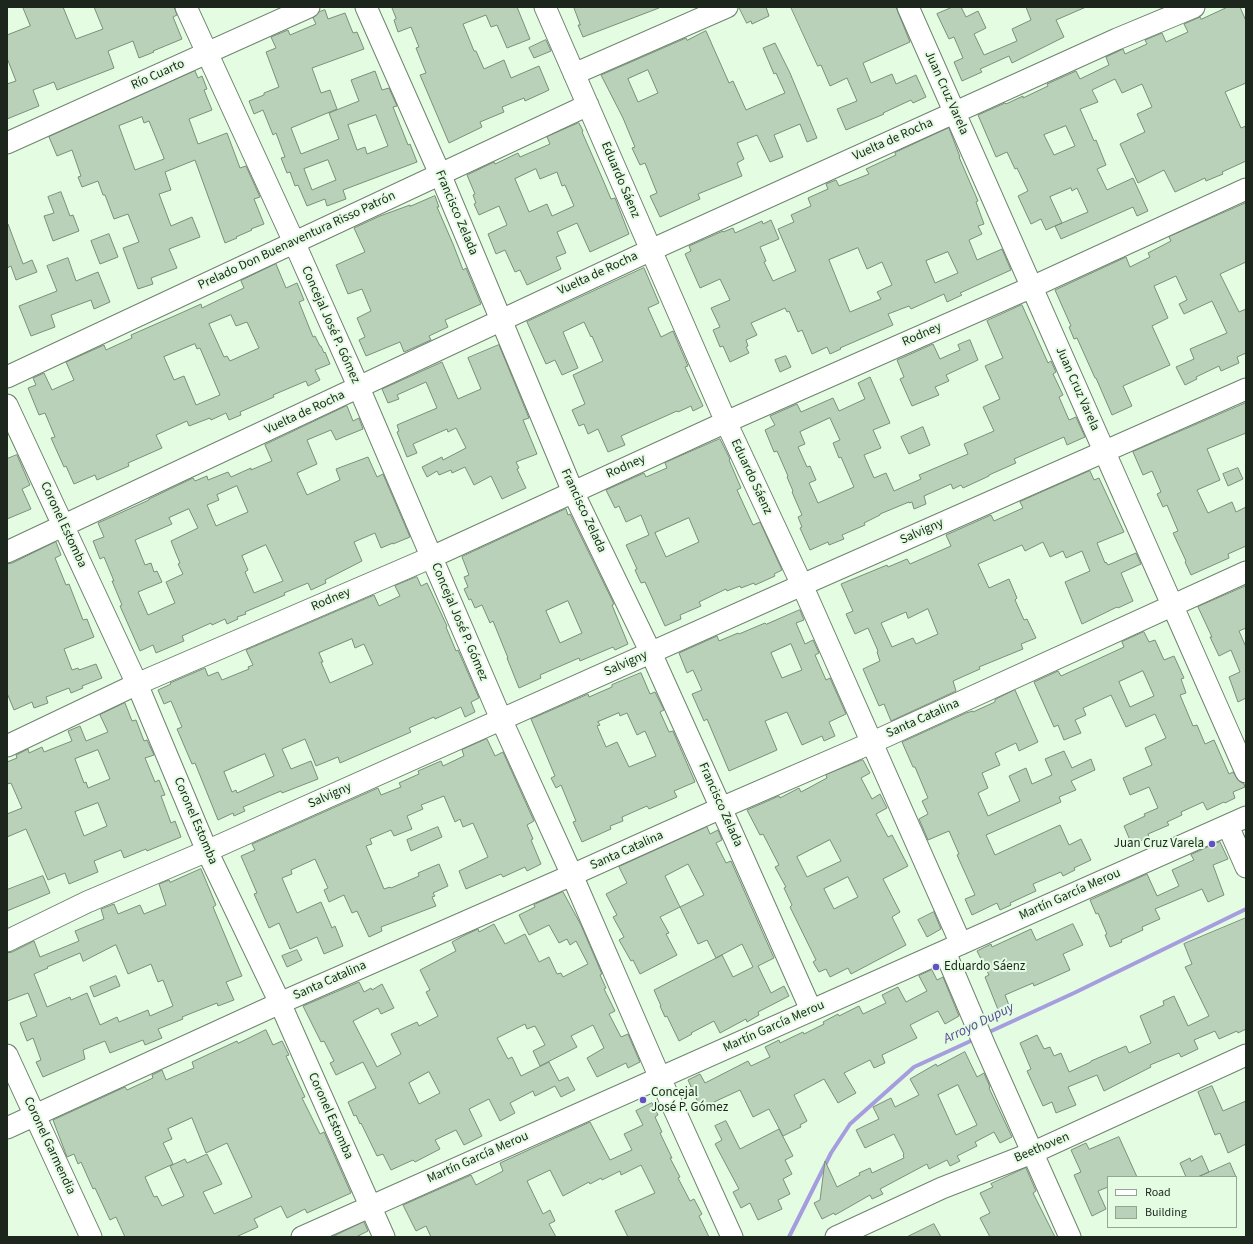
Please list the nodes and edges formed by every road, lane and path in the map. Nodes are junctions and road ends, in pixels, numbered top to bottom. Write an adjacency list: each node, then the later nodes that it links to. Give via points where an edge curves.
1 (186, 7): 8 (street, Concejal José P. Gómez)
2 (309, 7): 8 (street, Río Cuarto)
3 (366, 7): 13 (street, Francisco Zelada)
4 (545, 7): 9 (street, Eduardo Sáenz)
5 (727, 7): 9 (street)
6 (908, 7): 11 (street, Juan Cruz Varela)
7 (1194, 7): 11 (street, Vuelta de Rocha)
8 (206, 53): 12 (street, Río Cuarto); 15 (street, Concejal José P. Gómez)
9 (574, 74): 10 (street, Eduardo Sáenz)
10 (588, 105): 13 (street, Prelado Don Buenaventura Risso Patrón); 16 (street, Eduardo Sáenz)
11 (954, 113): 16 (street, Vuelta de Rocha); 17 (street, Juan Cruz Varela)
12 (7, 143)
13 (440, 174): 15 (street, Prelado Don Buenaventura Risso Patrón); 18 (street, Francisco Zelada)
14 (1246, 190): 17 (street, Rodney)
15 (294, 242): 19 (street, Prelado Don Buenaventura Risso Patrón); 20 (street, Concejal José P. Gómez)
16 (650, 250): 18 (street, Vuelta de Rocha); 23 (street, Eduardo Sáenz)
17 (1032, 287): 23 (street, Rodney); 24 (street, Juan Cruz Varela)
18 (501, 320): 20 (street, Vuelta de Rocha); 25 (street, Francisco Zelada)
19 (7, 377)
20 (358, 388): 26 (street, Vuelta de Rocha); 28 (street, Concejal José P. Gómez)
21 (1246, 389): 24 (street, Salvigny)
22 (7, 405): 26 (street, Coronel Estomba)
23 (726, 422): 25 (street, Rodney); 30 (street, Eduardo Sáenz)
24 (1104, 451): 30 (street, Salvigny); 31 (street, Juan Cruz Varela)
25 (573, 492): 28 (street, Rodney); 32 (street, Francisco Zelada)
26 (64, 526): 27 (street, Vuelta de Rocha); 33 (street, Coronel Estomba)
27 (7, 552)
28 (432, 557): 33 (street, Rodney); 34 (street, Concejal José P. Gómez)
29 (1246, 572): 31 (street, Santa Catalina)
30 (802, 585): 32 (street, Salvigny); 35 (street, Eduardo Sáenz)
31 (1172, 606): 35 (street, Santa Catalina); 37 (street, Juan Cruz Varela)
32 (651, 652): 34 (street, Salvigny); 38 (street, Francisco Zelada)
33 (137, 684): 36 (street, Rodney); 40 (street, Coronel Estomba)
34 (501, 719): 40 (street, Salvigny); 42 (street, Concejal José P. Gómez)
35 (871, 743): 38 (street, Santa Catalina); 44 (street, Eduardo Sáenz)
36 (7, 746)
37 (1246, 772)
38 (722, 808): 42 (street, Santa Catalina); 46 (street, Francisco Zelada)
39 (1237, 822): 41 (street); 44 (street, Martín García Merou)
40 (207, 852): 43 (street, Salvigny, via 87,902); 45 (street, Coronel Estomba)
41 (1246, 867)
42 (572, 876): 45 (street, Santa Catalina); 49 (street, Concejal José P. Gómez)
43 (7, 941)
44 (953, 948): 46 (street, Martín García Merou); 52 (street, Eduardo Sáenz, via 985,1046)
45 (280, 1003): 50 (street, Santa Catalina); 53 (street, Coronel Estomba)
46 (811, 1010): 49 (street, Martín García Merou)
47 (1246, 1055): 52 (street, Beethoven)
48 (7, 1056): 50 (street, Coronel Garmendia)
49 (660, 1078): 53 (street, Martín García Merou); 57 (street, Concejal José P. Gómez)
50 (34, 1116): 51 (street, Santa Catalina); 54 (street, Coronel Garmendia)
51 (7, 1128)
52 (1032, 1153): 58 (street, Beethoven, via 942,1188); 59 (street, Eduardo Sáenz)
53 (370, 1206): 55 (street, Martín García Merou); 56 (street, Coronel Estomba)
54 (91, 1237)
55 (302, 1237)
56 (384, 1237)
57 (732, 1237)
58 (836, 1237)
59 (1070, 1237)

